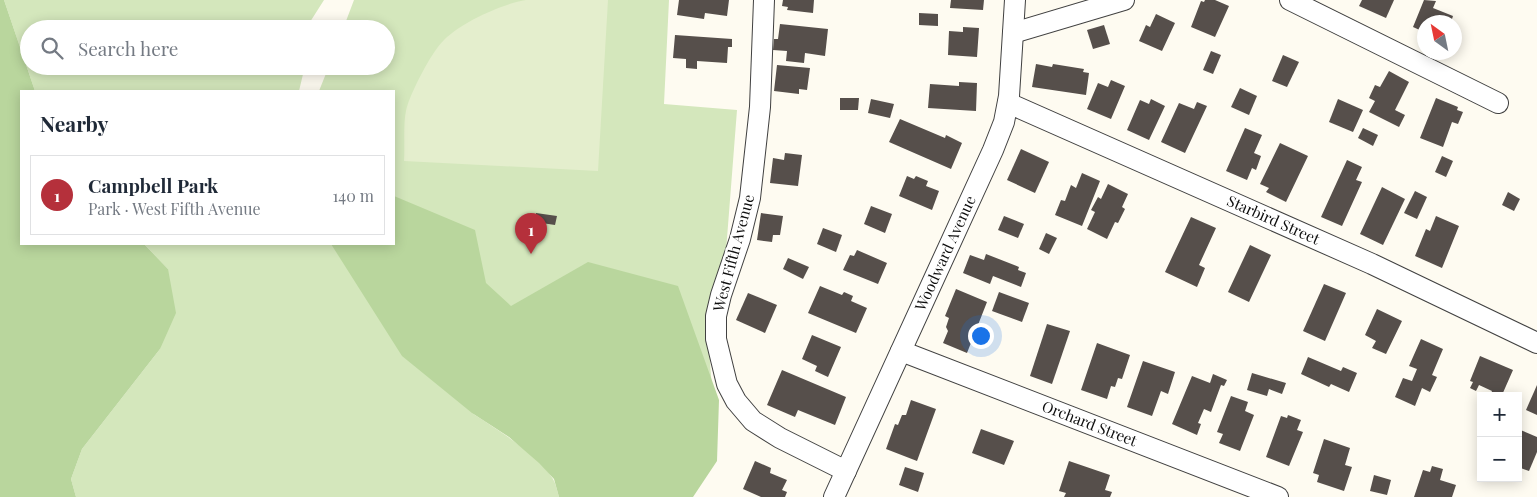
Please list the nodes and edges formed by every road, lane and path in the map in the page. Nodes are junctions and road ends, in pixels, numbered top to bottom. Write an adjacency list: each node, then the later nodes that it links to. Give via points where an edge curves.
1 (764, 0): 10 (street, West Fifth Avenue, via 760,107 750,198 721,295 716,316 716,339 726,384 753,421)
2 (1015, 0): 5 (street, Woodward Avenue)
3 (1124, 0): 5 (street)
4 (1290, 0): 7 (street)
5 (1013, 33): 6 (street, Woodward Avenue)
6 (1008, 103): 8 (street, Starbird Street, via 1372,264); 9 (street, Woodward Avenue, via 993,150)
7 (1498, 103)
8 (1537, 343)
9 (901, 350): 10 (street, Woodward Avenue); 12 (street, Orchard Street)
10 (846, 471): 11 (street, Woodward Avenue)
11 (834, 497)
12 (1278, 497)

